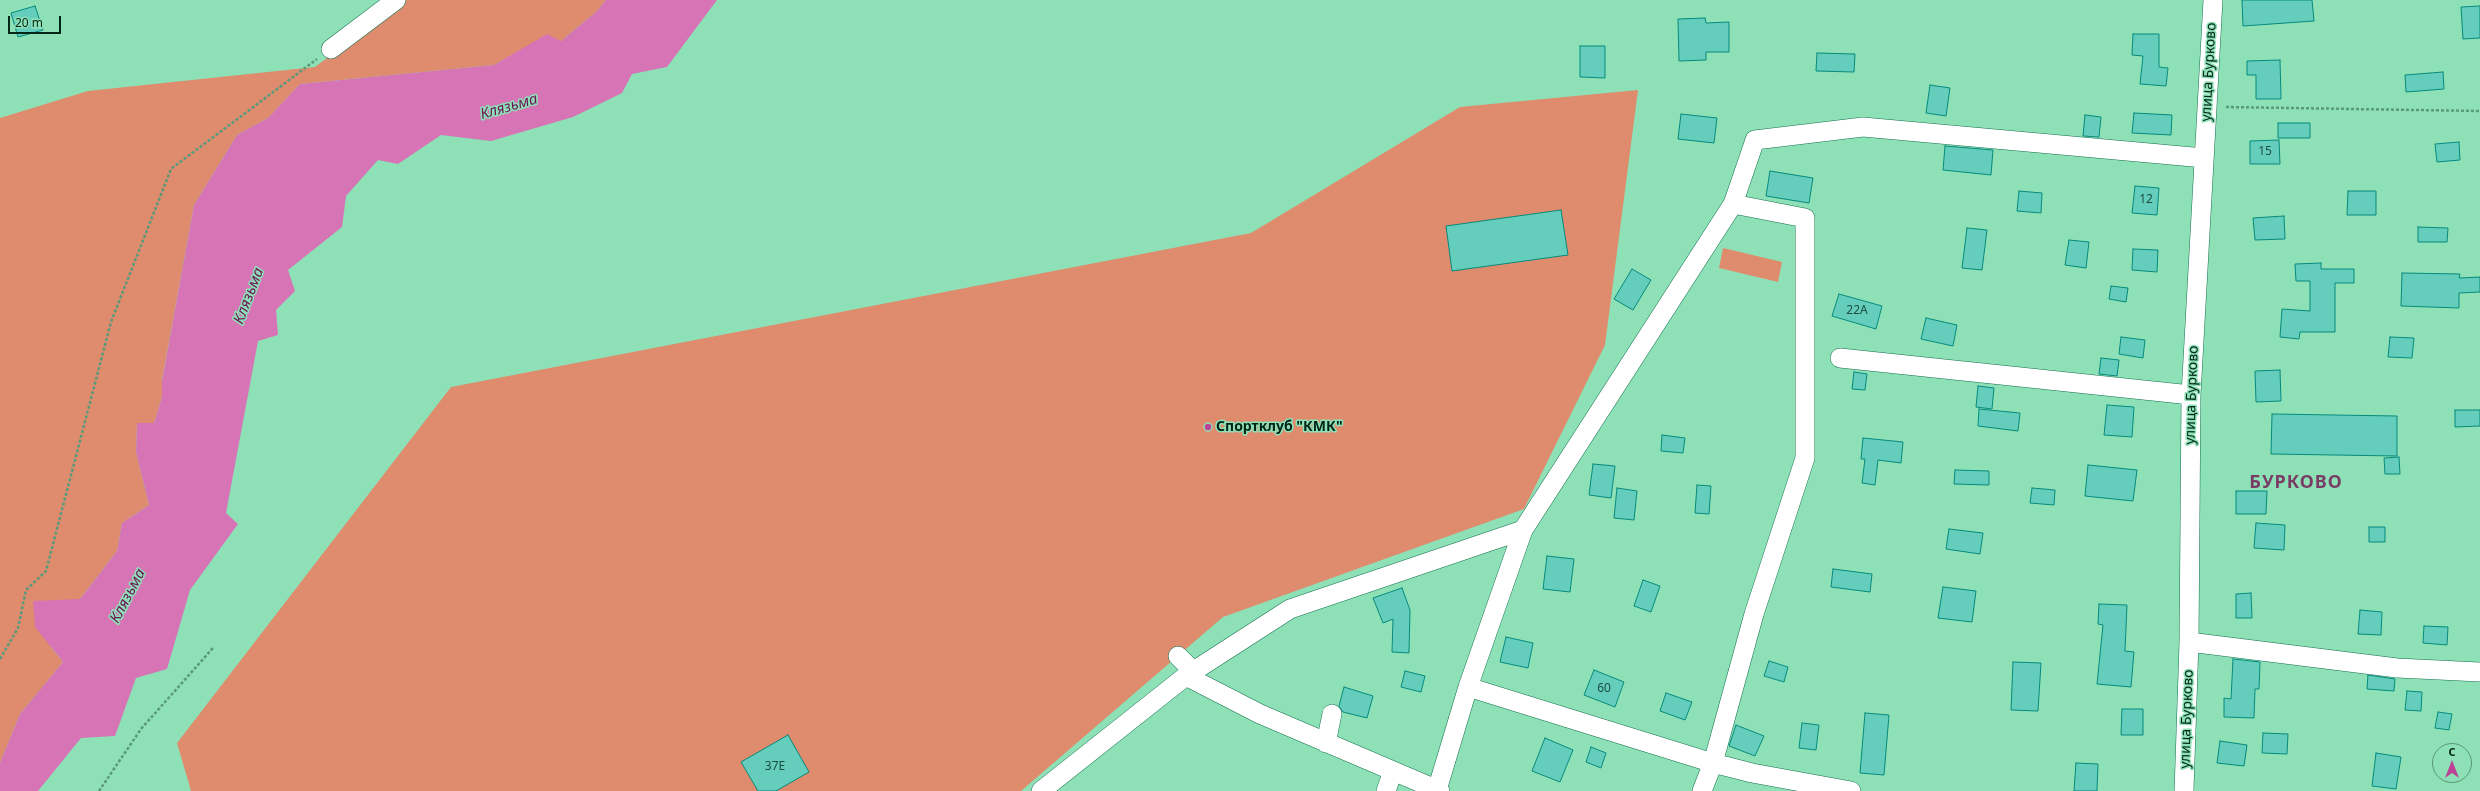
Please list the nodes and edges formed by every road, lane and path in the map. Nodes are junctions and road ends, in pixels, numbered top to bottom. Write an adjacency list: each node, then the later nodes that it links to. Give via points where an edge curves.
1 (396, 0): 3 (street)
2 (2213, 0): 4 (street, улица Бурково)
3 (331, 49): 14 (path, via 171,169 111,322 46,571 26,590 18,628)
4 (2207, 107): 5 (path); 6 (street, улица Бурково)
5 (2480, 111)
6 (2204, 158): 7 (street, via 1863,127 1755,140); 9 (street, улица Бурково)
7 (1733, 204): 10 (street); 20 (street, via 1805,218 1805,458 1754,614)
8 (1840, 358): 9 (street)
9 (2191, 395): 11 (street, улица Бурково)
10 (1523, 530): 16 (street, via 1290,608); 17 (street)
11 (2189, 642): 15 (street, via 2397,668); 28 (street, улица Бурково)
12 (213, 648): 23 (path, via 141,730)
13 (1178, 656): 16 (street)
14 (0, 659)
15 (2480, 672)
16 (1190, 673): 19 (street, via 1260,714); 24 (street)
17 (1468, 687): 20 (street); 22 (street)
18 (1332, 714): 19 (street)
19 (1326, 743): 21 (street)
20 (1713, 763): 26 (street); 27 (street, via 1752,773)
21 (1393, 771): 22 (street); 25 (street)
22 (1438, 790)
23 (99, 791)
24 (1041, 791)
25 (1386, 791)
26 (1702, 791)
27 (1852, 791)
28 (2184, 791)

